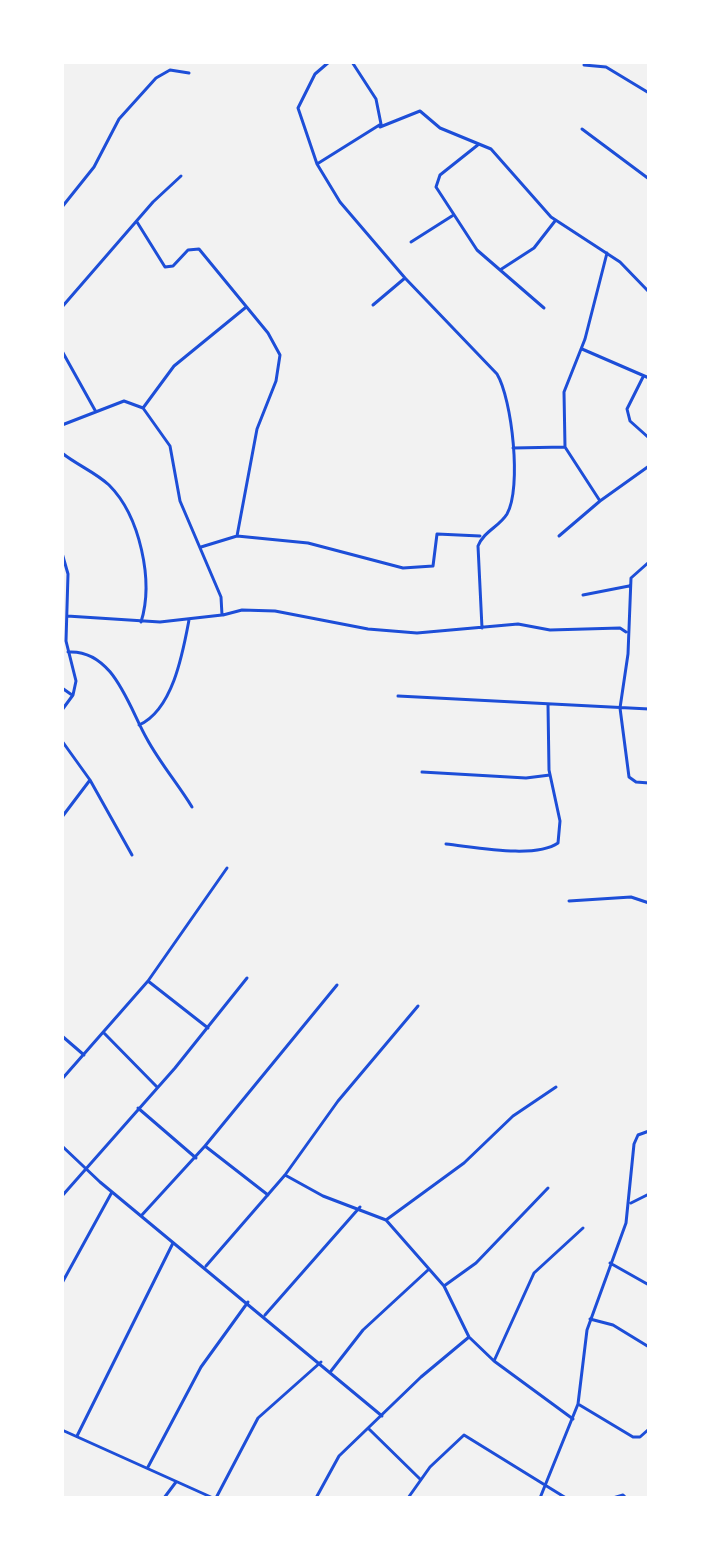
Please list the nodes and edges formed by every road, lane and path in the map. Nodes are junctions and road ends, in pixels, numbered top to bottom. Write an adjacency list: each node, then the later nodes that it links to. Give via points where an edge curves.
1 (329, 62): 9 (street, via 311,79 298,108)
2 (352, 62): 6 (street, via 376,99)
3 (584, 65): 5 (street, via 606,67)
4 (189, 73): 12 (street, via 170,70 156,78 119,119 94,167)
5 (649, 93)
6 (380, 127): 8 (street, via 420,111 440,128); 9 (street)
7 (582, 129): 11 (street)
8 (480, 143): 13 (street, via 436,182); 14 (street)
9 (317, 164): 19 (street, via 340,202)
10 (181, 176): 15 (street)
11 (649, 179)
12 (62, 207)
13 (453, 215): 16 (street); 18 (street, via 477,250)
14 (555, 221): 17 (street); 18 (street, via 534,248)
15 (137, 222): 22 (street); 23 (street, via 165,267 188,250 199,249)
16 (411, 242)
17 (607, 253): 20 (street); 25 (street)
18 (500, 270): 24 (street)
19 (405, 278): 21 (street); 34 (street, via 497,374 509,401)
20 (649, 292)
21 (373, 305)
22 (62, 307)
23 (245, 308): 29 (street, via 174,366); 38 (street, via 268,333 280,363 257,429)
24 (544, 308)
25 (582, 349): 27 (street); 33 (street, via 564,392)
26 (62, 351): 30 (street)
27 (643, 377): 28 (street); 32 (street, via 627,409 630,421)
28 (649, 378)
29 (143, 408): 30 (street, via 124,401); 41 (street, via 170,446 180,501)
30 (96, 412): 31 (street)
31 (62, 425)
32 (649, 438)
33 (565, 447): 34 (street); 37 (street)
34 (512, 448): 39 (street, via 509,510)
35 (62, 453): 49 (street, via 107,484 126,509 144,571)
36 (649, 466): 37 (street)
37 (600, 501): 40 (street)
38 (237, 536): 39 (street, via 308,543 413,569 433,566 437,534); 41 (street)
39 (482, 536): 50 (street, via 477,551)
40 (559, 536)
41 (201, 547): 46 (street, via 221,597)
42 (62, 553): 47 (street, via 68,574)
43 (649, 562): 44 (street)
44 (629, 586): 45 (street); 51 (street)
45 (583, 595)
46 (222, 615): 48 (street); 50 (street, via 275,611 391,632)
47 (67, 616): 49 (street); 52 (street)
48 (189, 620): 49 (street); 60 (street, via 168,692 150,719)
49 (141, 622)
50 (482, 628): 51 (street, via 518,624)
51 (626, 632): 57 (street)
52 (68, 652): 54 (street, via 76,681); 60 (street, via 88,654 106,669)
53 (62, 688): 54 (street)
54 (73, 695): 59 (street)
55 (398, 696): 56 (street)
56 (548, 705): 57 (street); 63 (street)
57 (620, 708): 58 (street); 65 (street, via 629,777)
58 (649, 709)
59 (62, 710)
60 (139, 725): 66 (street)
61 (62, 741): 64 (street)
62 (422, 772): 63 (street)
63 (550, 775): 68 (street, via 560,821 560,839 554,846 526,850)
64 (90, 780): 67 (street); 69 (street)
65 (649, 783)
66 (192, 807)
67 (62, 817)
68 (446, 844)
69 (132, 855)
70 (227, 868): 74 (street)
71 (569, 901): 72 (street, via 631,897)
72 (649, 903)
73 (247, 978): 77 (street)
74 (148, 981): 77 (street); 78 (street)
75 (337, 985): 87 (street)
76 (418, 1006): 90 (street, via 338,1101)
77 (208, 1028): 82 (street)
78 (104, 1033): 80 (street); 82 (street)
79 (62, 1036): 80 (street)
80 (84, 1055): 81 (street)
81 (62, 1079)
82 (157, 1087): 84 (street)
83 (556, 1087): 99 (street)
84 (137, 1107): 88 (street); 89 (street)
85 (649, 1131): 96 (street, via 638,1135 634,1144)
86 (62, 1146): 89 (street)
87 (205, 1146): 88 (street); 94 (street)
88 (196, 1158): 98 (street)
89 (85, 1169): 92 (street); 95 (street)
90 (285, 1175): 94 (street); 97 (street, via 323,1196)
91 (548, 1188): 107 (street, via 476,1263)
92 (112, 1192): 98 (street); 105 (street)
93 (649, 1194): 96 (street)
94 (268, 1195): 103 (street)
95 (62, 1196)
96 (630, 1204): 102 (street)
97 (360, 1207): 99 (street); 109 (street)
98 (141, 1216): 101 (street)
99 (386, 1220): 104 (street)
100 (583, 1228): 113 (street, via 534,1273)
101 (173, 1243): 103 (street); 122 (street)
102 (610, 1263): 106 (street); 110 (street)
103 (205, 1267): 108 (street)
104 (429, 1269): 107 (street); 115 (street, via 363,1330)
105 (62, 1283)
106 (649, 1285)
107 (444, 1286): 111 (street)
108 (248, 1302): 109 (street); 123 (street, via 201,1367)
109 (264, 1315): 114 (street)
110 (590, 1319): 112 (street, via 613,1325); 116 (street)
111 (469, 1337): 113 (street); 117 (street)
112 (649, 1347)
113 (494, 1361): 118 (street)
114 (321, 1362): 115 (street); 128 (street, via 258,1418)
115 (331, 1371): 117 (street)
116 (578, 1404): 118 (street); 120 (street, via 633,1437)
117 (382, 1416): 119 (street)
118 (573, 1419): 126 (street)
119 (369, 1429): 124 (street); 129 (street, via 339,1456)
120 (649, 1429)
121 (62, 1430): 122 (street)
122 (77, 1436): 123 (street)
123 (148, 1467): 125 (street)
124 (420, 1479): 126 (street, via 464,1435); 130 (street)
125 (177, 1480): 127 (street); 128 (street)
126 (546, 1484): 131 (street); 132 (street)
127 (164, 1498)
128 (214, 1498)
129 (316, 1498)
130 (408, 1498)
131 (540, 1498)
132 (566, 1498)
133 (613, 1498): 134 (street)
134 (626, 1498)

